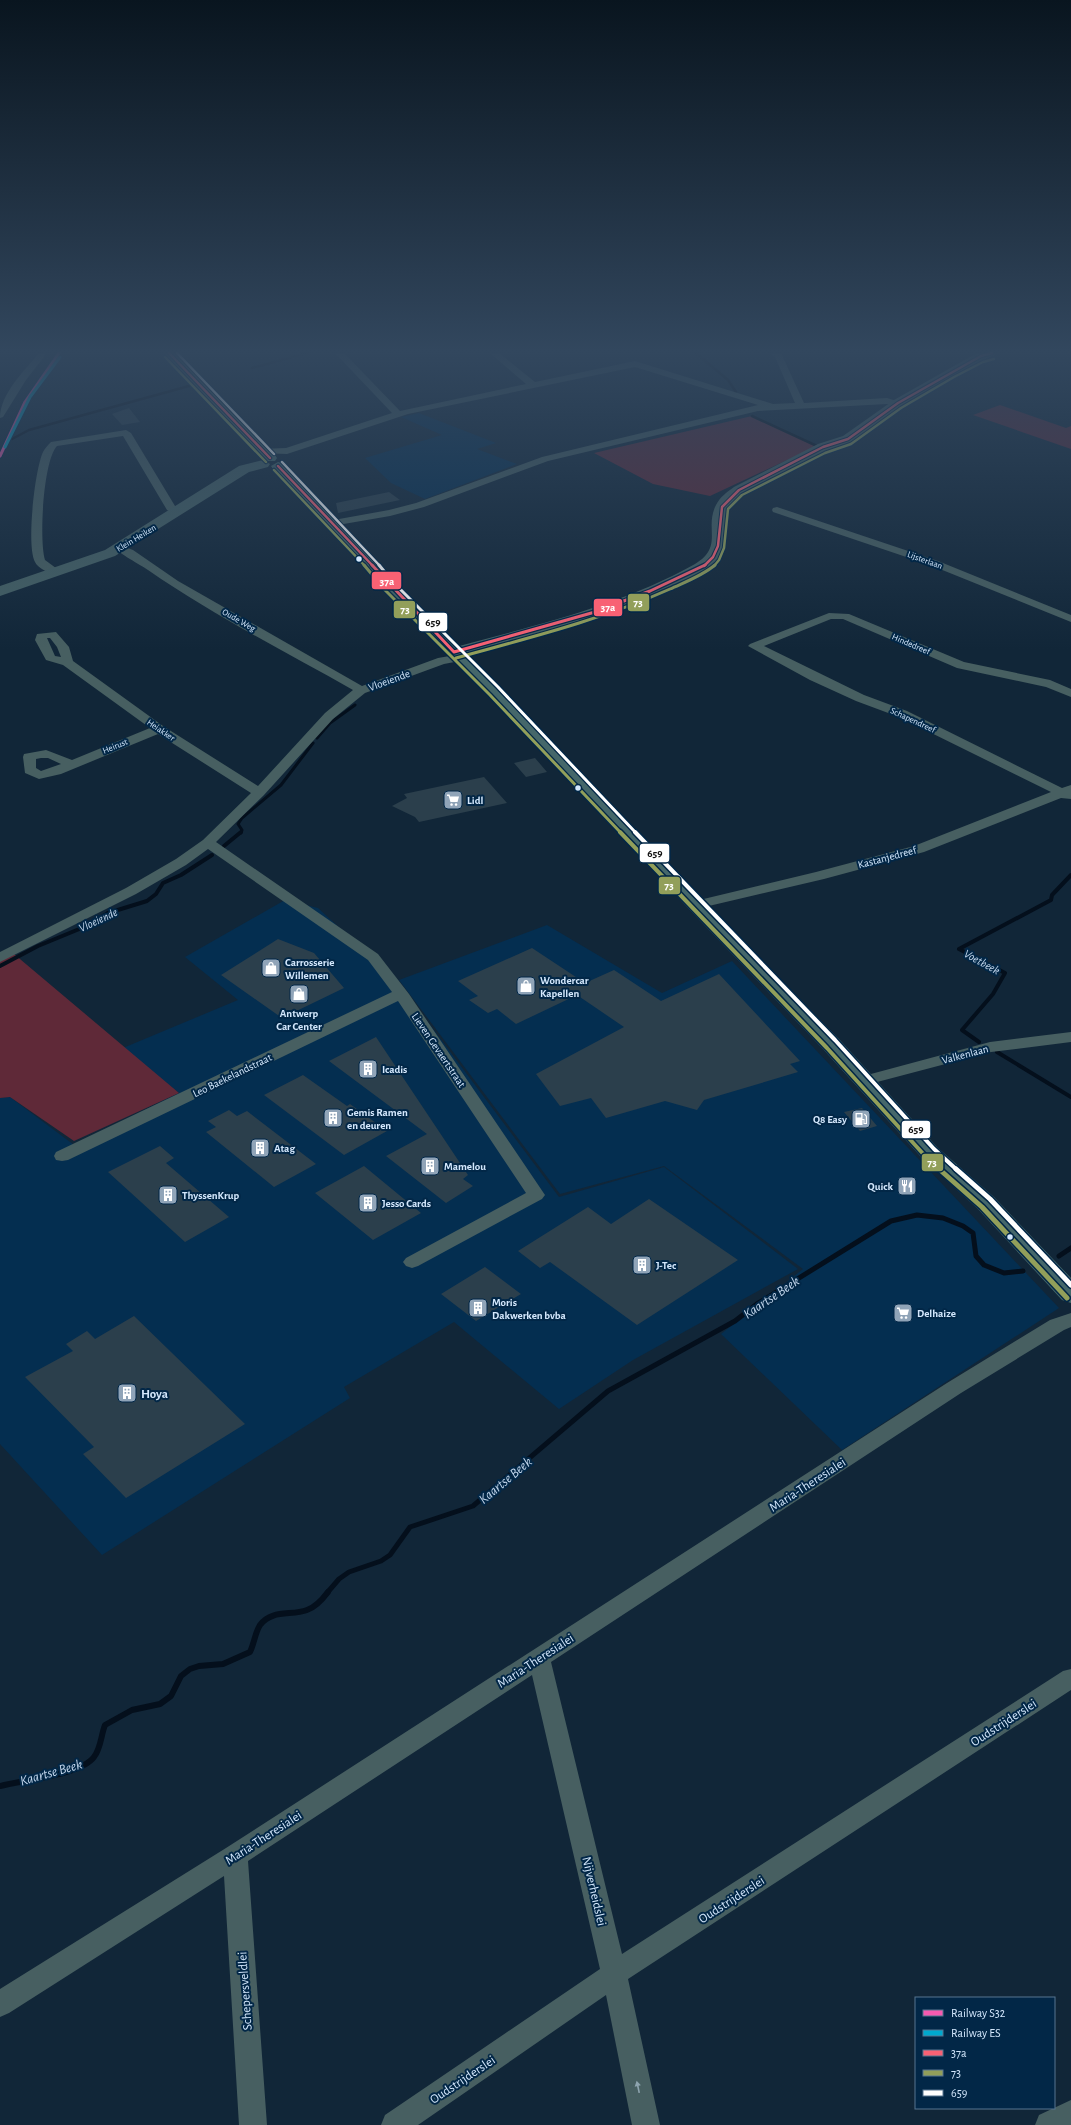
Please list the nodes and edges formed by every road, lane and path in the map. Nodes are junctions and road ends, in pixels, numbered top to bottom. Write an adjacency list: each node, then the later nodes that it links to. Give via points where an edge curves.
1 (48, 452): 12 (street, via 38,503 37,552 40,562)
2 (138, 452): 9 (street, via 171,508)
3 (267, 452): 7 (main road)
4 (290, 452): 7 (street)
5 (574, 452): 10 (street, via 545,459 420,505)
6 (813, 452): 16 (street, via 731,496 720,515 718,550 710,561 641,596 599,612)
7 (273, 458): 9 (street, Klein Heiken, via 244,469); 10 (main road)
8 (776, 510): 14 (street, Lijsterlaan, via 934,563)
9 (179, 512): 11 (street, Klein Heiken)
10 (332, 523): 16 (main road, via 389,586)
11 (120, 548): 12 (street, Klein Heiken); 18 (street, Oude Weg, via 174,583)
12 (55, 571): 13 (street, Klein Heiken)
13 (0, 591)
14 (1071, 619)
15 (754, 646): 19 (street, Hindedreef, via 829,616 845,616 960,665 1050,684); 23 (street, Schapendreef, via 814,677 903,714)
16 (458, 655): 18 (street, Vloeiende); 25 (main road)
17 (67, 662): 20 (street, Heiakker)
18 (361, 690): 22 (street, Vloeiende, via 329,716)
19 (1071, 693)
20 (159, 729): 21 (street, Heirust); 22 (street, Heiakker)
21 (71, 764)
22 (259, 792): 24 (street, Vloeiende)
23 (1068, 793): 25 (street, Kastanjedreef, via 919,849)
24 (208, 843): 26 (street, Vloeiende, via 131,891); 27 (street, Lieven Gevaertstraat, via 373,957)
25 (696, 905): 29 (main road, via 831,1044)
26 (0, 958)
27 (401, 994): 30 (street, Leo Baekelandstraat); 31 (street, Lieven Gevaertstraat, via 536,1196)
28 (1071, 1037): 29 (street, Valkenlaan, via 990,1047)
29 (862, 1081): 32 (main road, via 924,1147 986,1203)
30 (62, 1156)
31 (412, 1262)
32 (1071, 1294)
33 (1071, 1320): 34 (street, Maria-Theresialei, via 1057,1325 954,1388)
34 (540, 1657): 36 (street, Maria-Theresialei); 37 (street, Nijverheidslei)
35 (1071, 1678): 37 (street, Oudstrijderslei)
36 (235, 1856): 38 (street, Maria-Theresialei); 39 (street, Schepersveldlei)
37 (614, 1974): 40 (street, Oudstrijderslei); 41 (street, Nijverheidslei, one-way to 37)
38 (0, 2004)
39 (253, 2125)
40 (395, 2125)
41 (646, 2125)

